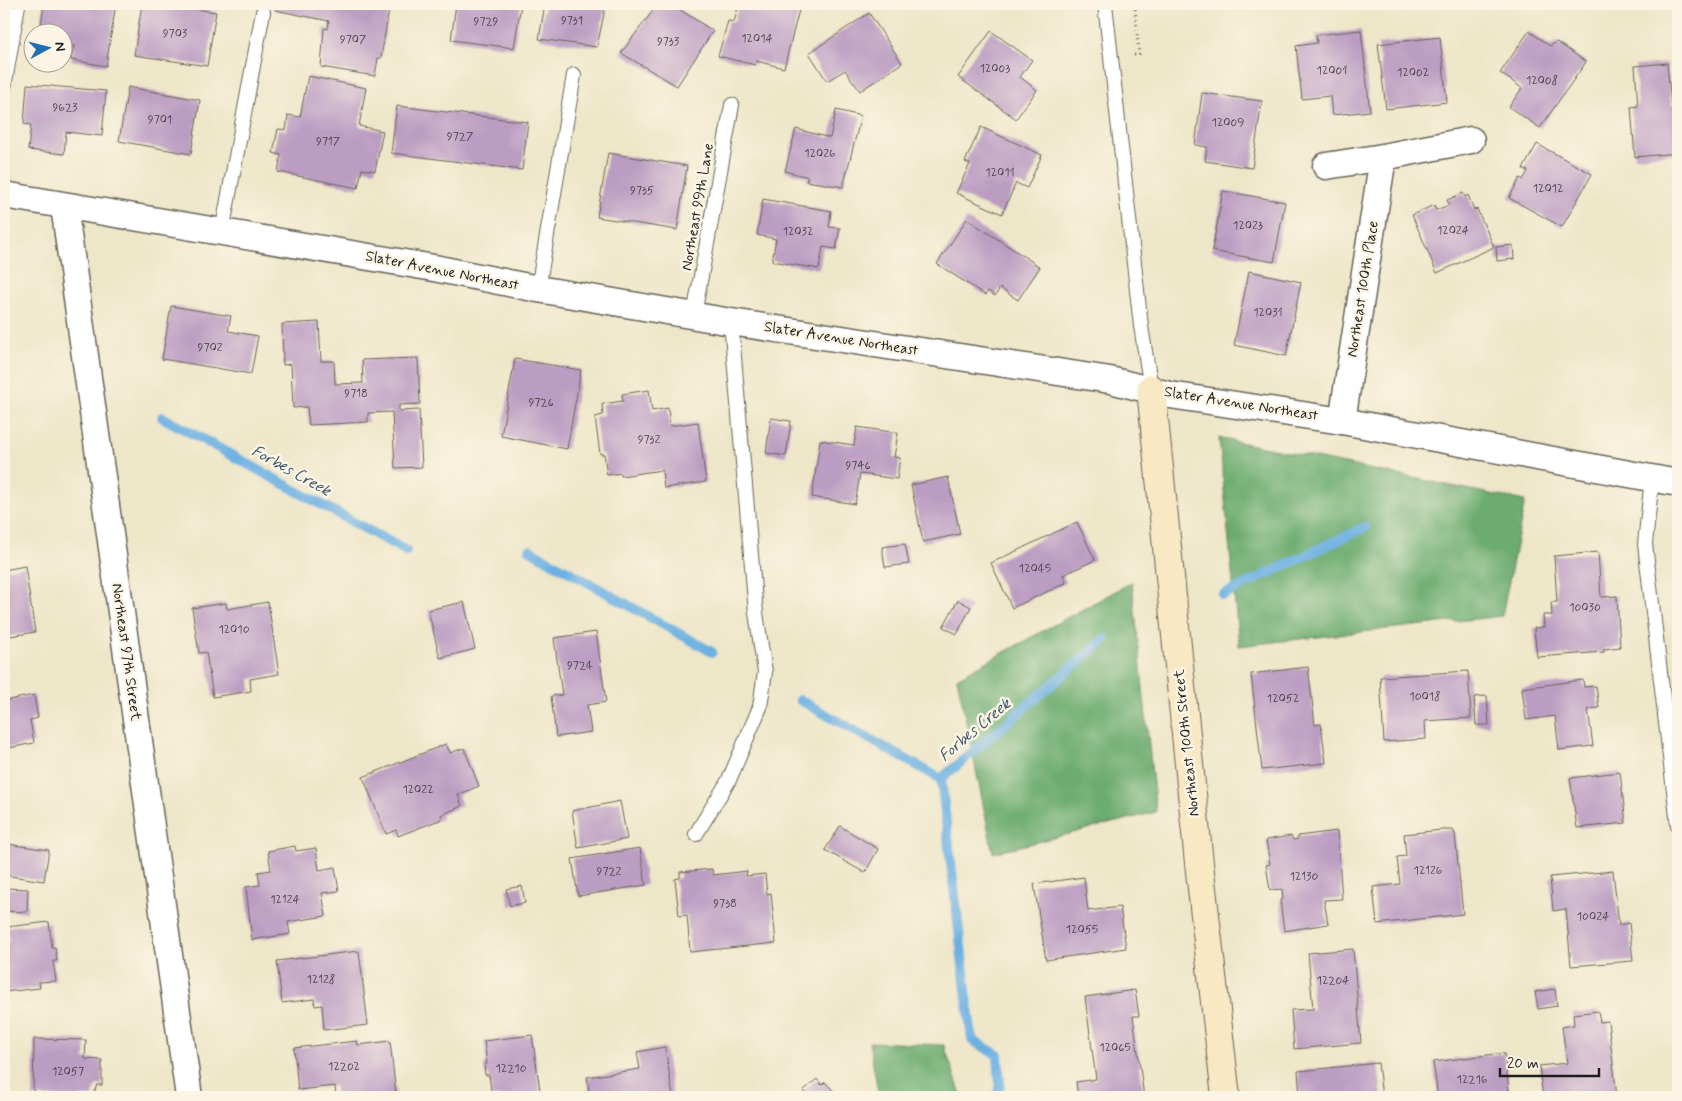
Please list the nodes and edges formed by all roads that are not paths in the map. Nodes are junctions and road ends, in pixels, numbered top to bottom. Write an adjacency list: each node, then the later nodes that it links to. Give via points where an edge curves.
1 (1105, 4): 16 (lane)
2 (18, 5): 5 (lane)
3 (263, 12): 12 (lane)
4 (574, 75): 13 (lane)
5 (4, 87)
6 (732, 105): 14 (lane, Northeast 99th Lane)
7 (1470, 140): 8 (street)
8 (1383, 157): 9 (street); 17 (street, Northeast 100th Place)
9 (1326, 166)
10 (4, 195): 11 (street, Slater Avenue Northeast)
11 (64, 206): 12 (street, Slater Avenue Northeast); 22 (street, Northeast 97th Street)
12 (222, 232): 13 (street, Slater Avenue Northeast)
13 (538, 289): 14 (street, Slater Avenue Northeast)
14 (694, 314): 15 (street, Slater Avenue Northeast)
15 (730, 322): 16 (street, Slater Avenue Northeast); 21 (lane, via 756,614 765,672 760,707 729,780)
16 (1151, 389): 17 (street, Slater Avenue Northeast, via 1170,395); 23 (street, Northeast 100th Street)
17 (1342, 421): 18 (street, Slater Avenue Northeast)
18 (1652, 478): 19 (street, Slater Avenue Northeast); 20 (lane, via 1645,544)
19 (1678, 483)
20 (1678, 825)
21 (696, 834)
22 (189, 1097)
23 (1226, 1097)

